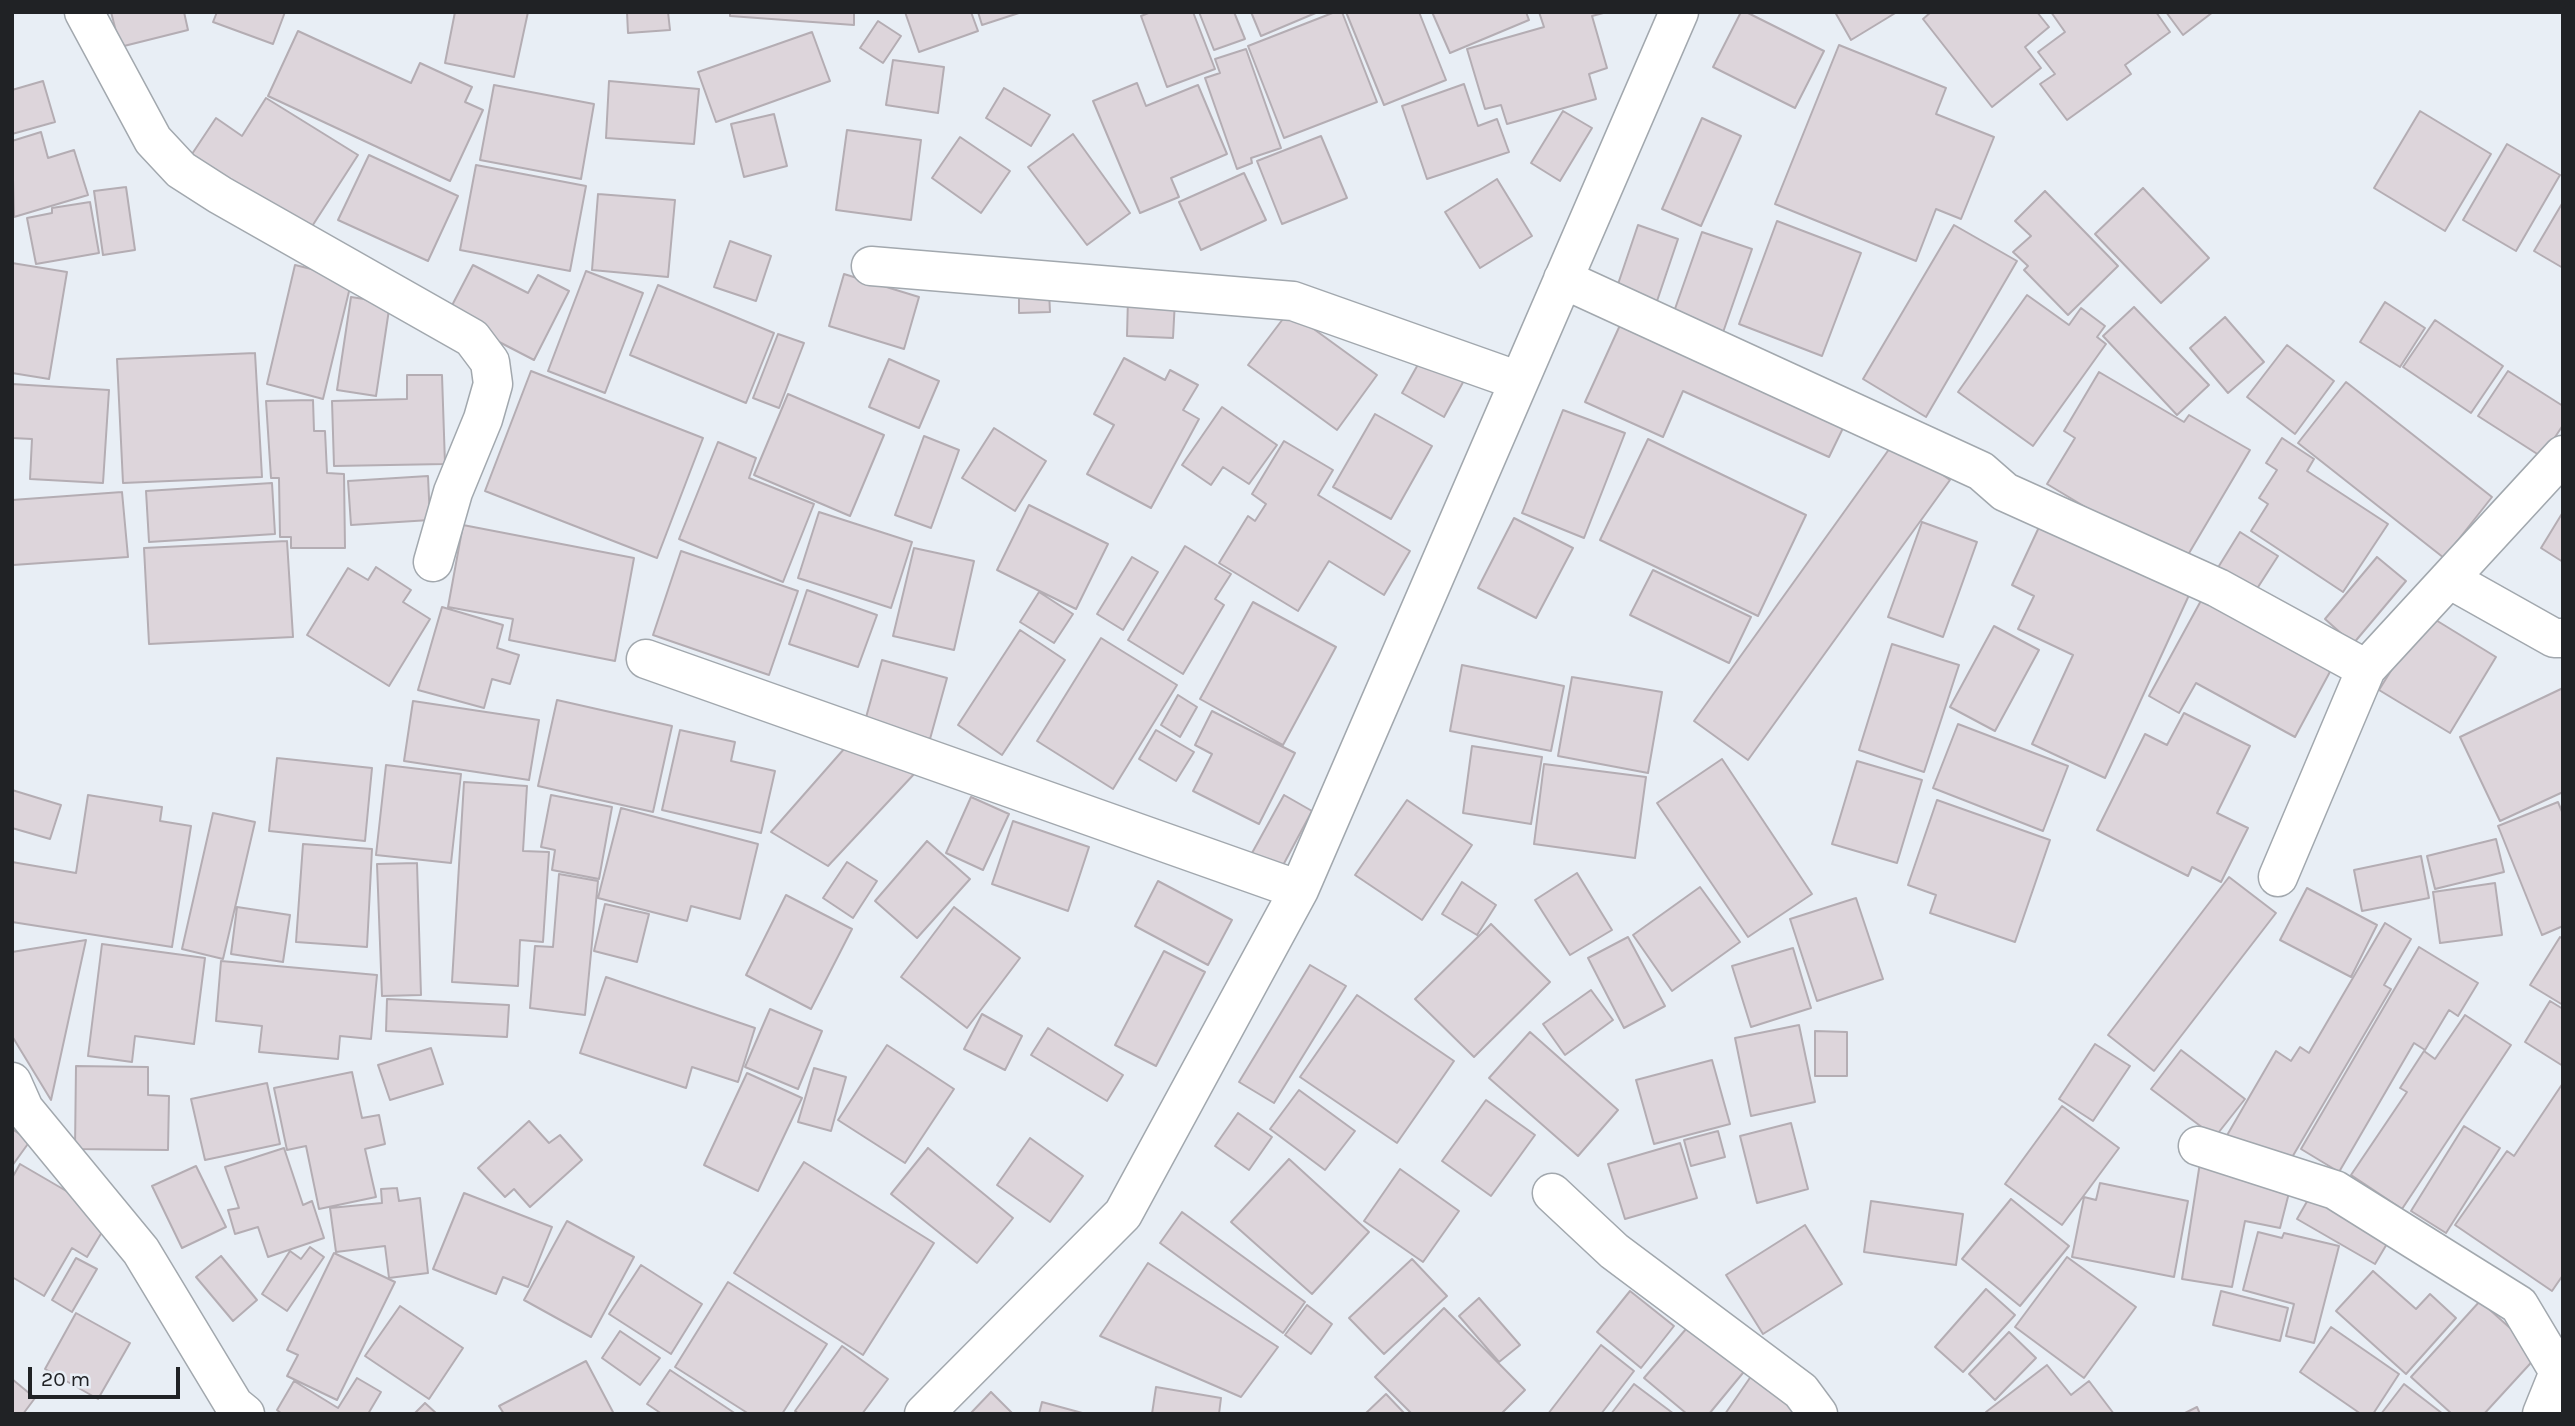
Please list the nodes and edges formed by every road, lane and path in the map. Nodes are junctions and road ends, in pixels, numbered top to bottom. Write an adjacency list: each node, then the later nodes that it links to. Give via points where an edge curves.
1 (83, 12): 7 (street, via 153,140 181,170 472,338 490,362 494,384 453,492)
2 (1679, 12): 4 (street)
3 (871, 266): 5 (street, via 1293,301)
4 (1563, 279): 5 (street); 11 (street, via 1981,471 2005,492 2218,588)
5 (1519, 381): 13 (street)
6 (2563, 455): 8 (street)
7 (433, 562)
8 (2449, 579): 9 (street, via 2554,638); 11 (street)
9 (2563, 638)
10 (646, 659): 13 (street)
11 (2366, 669): 12 (street)
12 (2278, 877)
13 (1299, 890): 19 (street, via 1123,1214)
14 (12, 1082): 18 (street, via 24,1109 141,1251 234,1405)
15 (2198, 1146): 17 (street, via 2336,1190 2519,1305)
16 (1552, 1193): 20 (street, via 1614,1251 1801,1391)
17 (2561, 1371): 21 (street)
18 (245, 1414)
19 (924, 1414)
20 (1818, 1414)
21 (2542, 1414)

